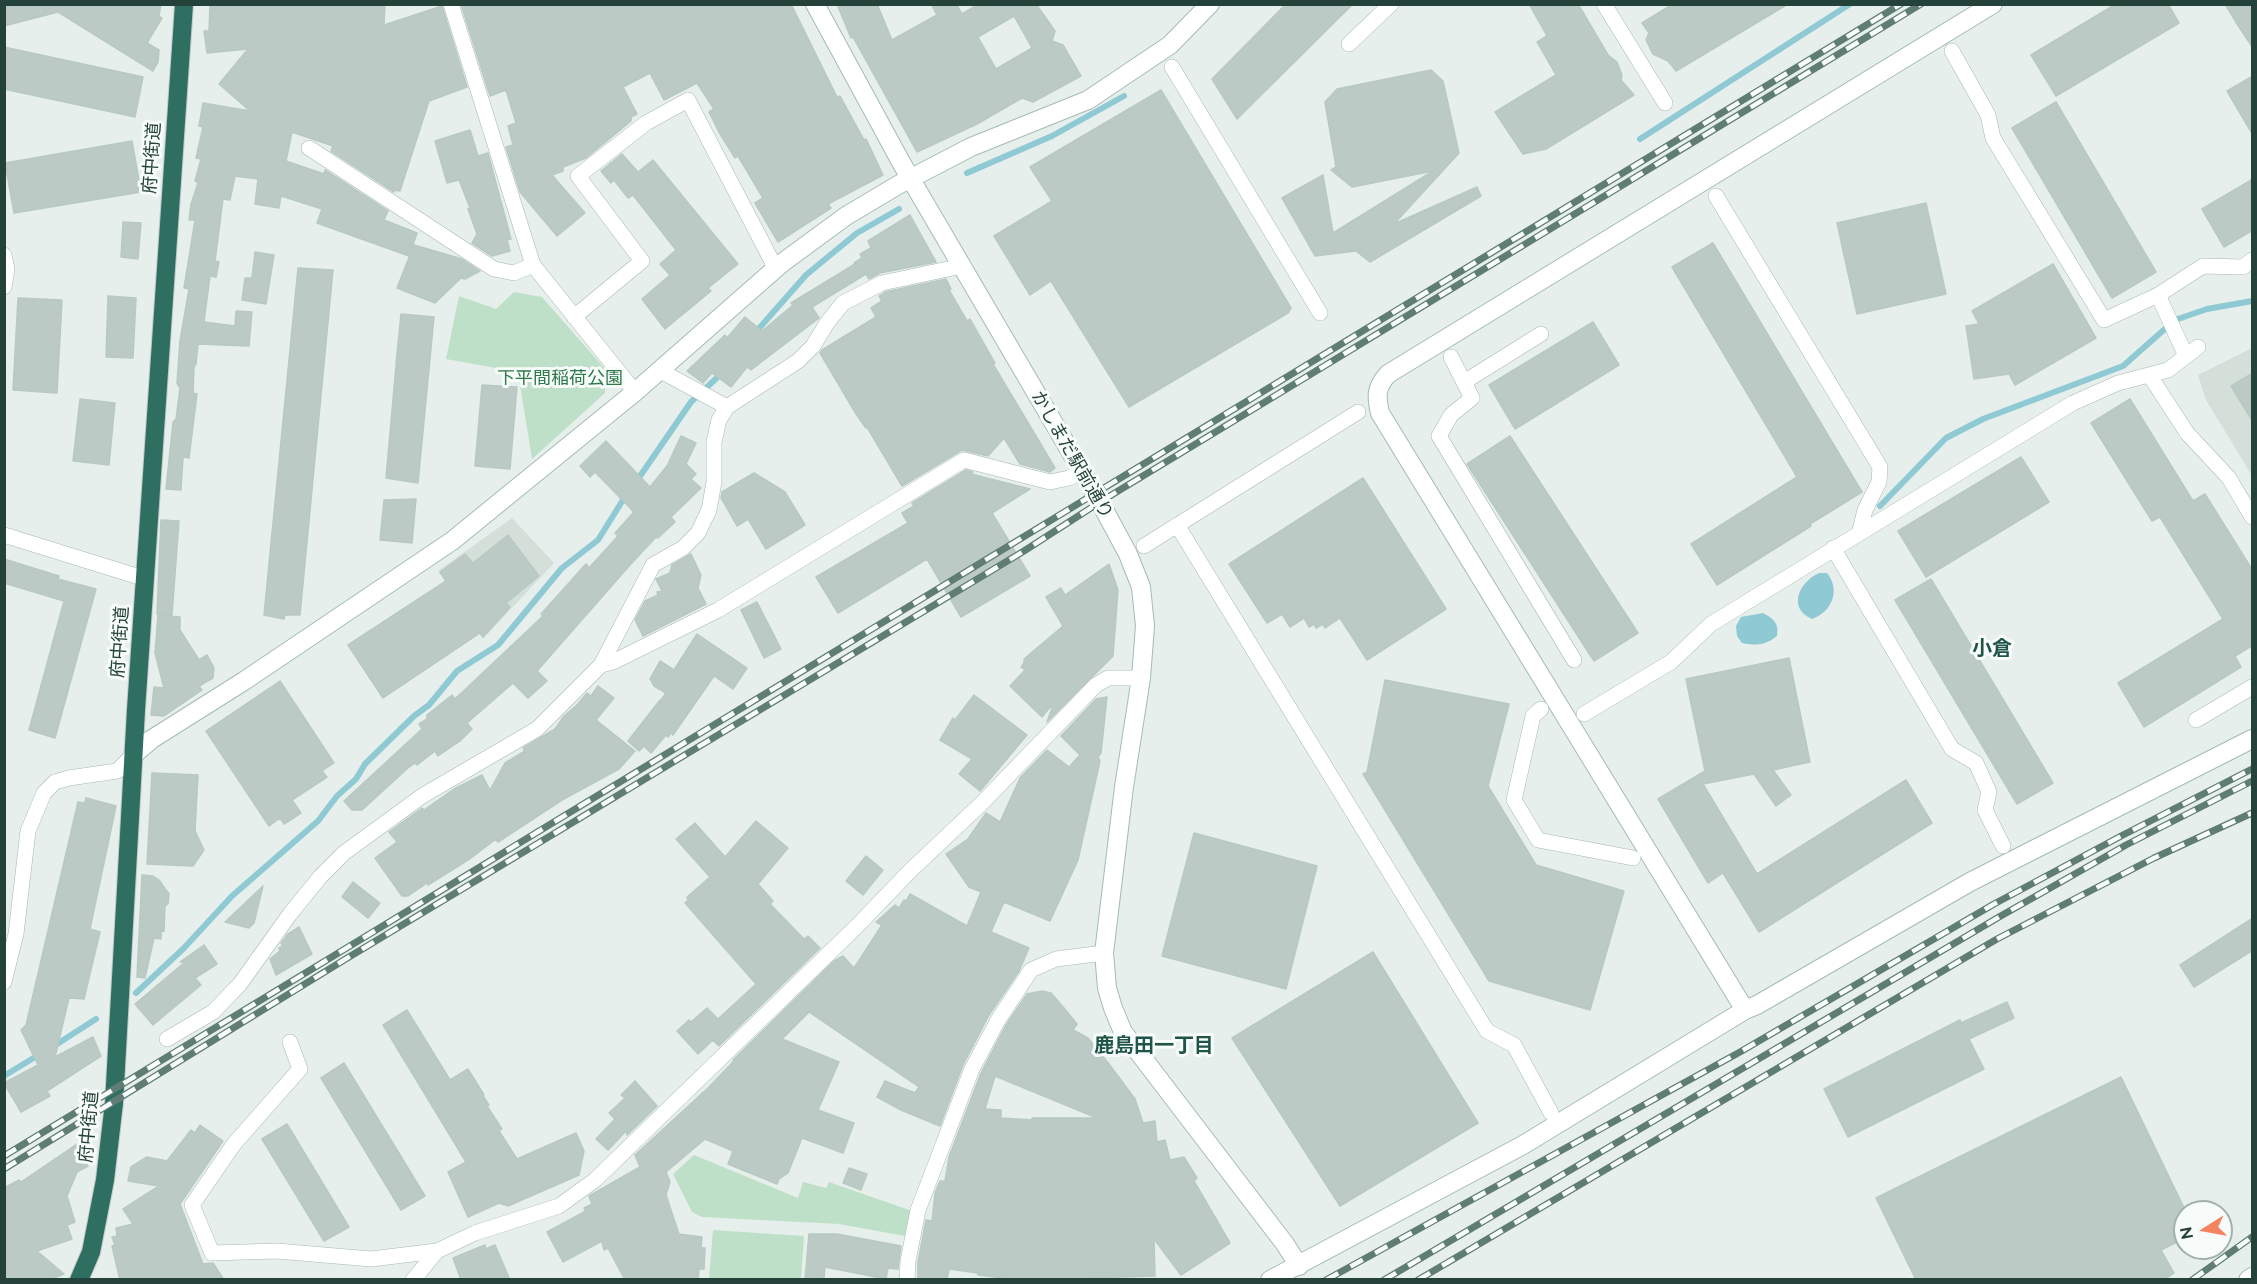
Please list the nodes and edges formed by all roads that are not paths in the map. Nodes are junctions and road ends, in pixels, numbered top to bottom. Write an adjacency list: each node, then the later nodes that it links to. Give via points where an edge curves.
1 (184, 4): 39 (highway, 府中街道)
2 (450, 4): 17 (street)
3 (815, 4): 13 (street, かしまだ駅前通り)
4 (1210, 4): 13 (street, via 1170,45 1088,100 971,147)
5 (1391, 4): 8 (street)
6 (1604, 4): 11 (street)
7 (1993, 4): 53 (street, via 1388,374 1376,396 1380,413)
8 (1349, 44)
9 (1952, 51): 21 (street, via 1988,115 1993,138 2104,320)
10 (1172, 67): 22 (street)
11 (1665, 103)
12 (309, 148): 17 (street, via 494,269 514,273)
13 (911, 178): 18 (street, かしまだ駅前通り); 19 (street, via 846,216)
14 (1716, 196): 35 (street, via 1880,467 1879,482 1865,510)
15 (4, 255): 20 (street)
16 (2253, 260): 21 (street, via 2243,267 2203,266)
17 (533, 265): 23 (street)
18 (962, 266): 30 (street, via 882,283 843,303 798,362); 32 (street, かしまだ駅前通り)
19 (776, 269): 23 (street, via 688,100 646,123 578,176 642,261); 26 (street)
20 (4, 287)
21 (2158, 295): 27 (street, via 2171,324 2192,351 2168,370)
22 (1320, 313)
23 (574, 317): 29 (street)
24 (1541, 334): 28 (street)
25 (1450, 357): 28 (street)
26 (659, 370): 29 (street); 30 (street)
27 (2150, 376): 33 (street, via 2187,433 2229,478); 35 (street, via 2118,383 2073,403)
28 (1464, 382): 40 (street, via 1472,398 1451,415 1440,436)
29 (635, 392): 48 (street, via 452,541)
30 (728, 407): 41 (street, via 719,420 709,510 698,533 683,548 652,565)
31 (1358, 412): 34 (street)
32 (1083, 472): 41 (street, via 1050,482 964,460 718,610); 42 (street, かしまだ駅前通り, via 1128,554 1141,587)
33 (2253, 517)
34 (1177, 525): 37 (street); 56 (street, via 1487,1031 1514,1045)
35 (1859, 534): 38 (street)
36 (4, 535): 39 (street)
37 (1144, 546)
38 (1833, 548): 45 (street, via 1711,624 1671,662); 49 (street, via 1952,749 1976,763 1989,792 1985,810)
39 (146, 579): 48 (highway, 府中街道)
40 (1574, 660)
41 (601, 665): 54 (street, via 537,729 422,796 344,853 290,914 240,984 213,1012)
42 (1141, 678): 51 (street, かしまだ駅前通り); 57 (street, via 1108,678 1096,685 856,927 571,1200 475,1233)
43 (2253, 687): 46 (street)
44 (1541, 709): 50 (street, via 1533,716 1514,800 1538,840)
45 (1584, 714)
46 (2196, 720)
47 (2253, 739): 53 (street, via 1970,882)
48 (134, 754): 52 (street, via 117,771 55,782 44,794 28,831 16,934); 61 (highway, 府中街道, via 110,1148 91,1252)
49 (2003, 846)
50 (1633, 858)
51 (1104, 953): 58 (street, かしまだ駅前通り, via 1107,988 1124,1032); 63 (street, via 1056,959 1031,970 998,1020 972,1069 918,1210)
52 (4, 982)
53 (1745, 1010): 58 (street, via 1523,1145)
54 (167, 1039)
55 (290, 1042): 57 (street, via 300,1069 234,1144 192,1205 212,1253 277,1251 371,1259)
56 (1551, 1113)
57 (437, 1251): 62 (street)
58 (1299, 1266): 60 (street)
59 (2253, 1276): 64 (street)
60 (1274, 1277)
61 (79, 1280)
62 (413, 1280)
63 (907, 1280)
64 (2248, 1280)

